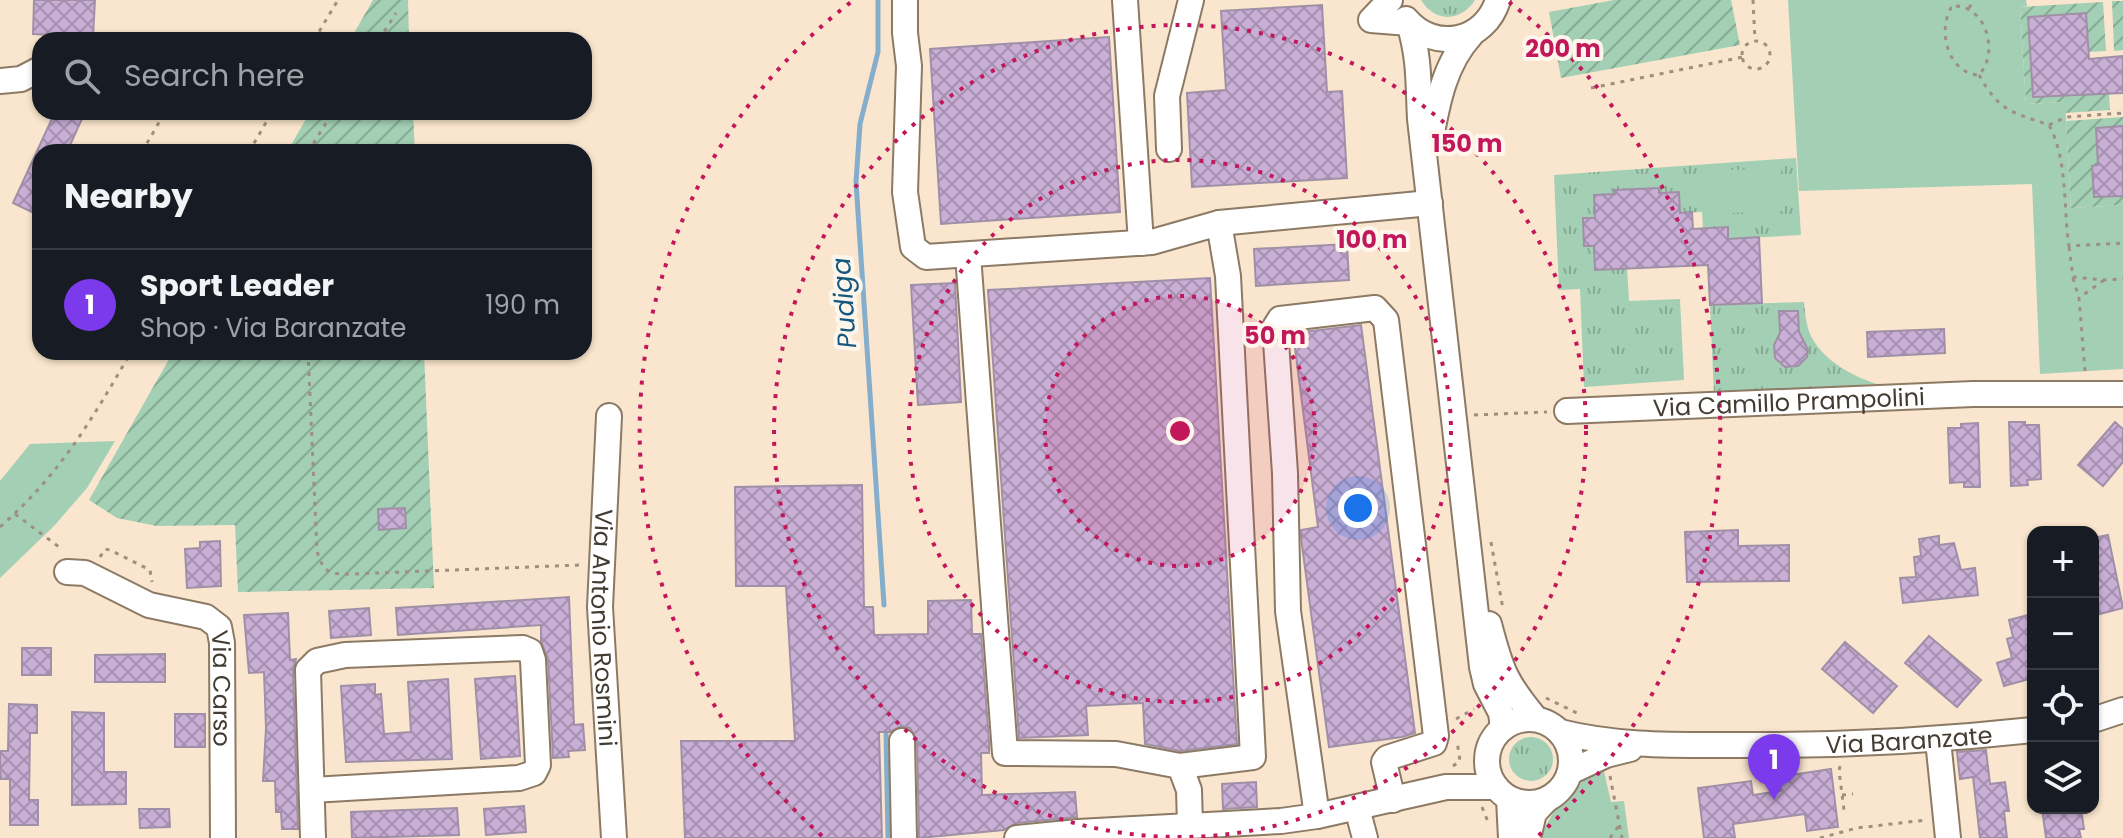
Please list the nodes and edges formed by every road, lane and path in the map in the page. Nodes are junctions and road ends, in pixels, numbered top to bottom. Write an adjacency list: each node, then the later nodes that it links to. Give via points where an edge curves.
1 (338, 0): 13 (path)
2 (905, 0): 37 (street, via 905,192 913,247 926,257)
3 (1125, 0): 34 (street)
4 (1191, 0): 30 (street, via 1167,96)
5 (1390, 0): 12 (street, via 1367,22)
6 (1397, 0): 12 (street)
7 (1753, 0): 16 (path)
8 (1974, 0): 10 (path)
9 (1499, 1): 15 (street, via 1488,21)
10 (1969, 8): 19 (path, via 1982,23 1989,46); 19 (path, via 1951,8 1945,33 1959,66)
11 (396, 13): 14 (path)
12 (1409, 23): 15 (street, via 1438,39); 31 (street, via 1420,66)
13 (319, 32)
14 (384, 32)
15 (1471, 35): 31 (street, via 1448,72)
16 (1755, 41): 17 (path, via 1745,46); 17 (path, via 1766,44 1769,60 1760,68 1749,66)
17 (1743, 57): 21 (path)
18 (32, 73): 20 (street)
19 (1979, 75): 26 (path, via 2008,110)
20 (0, 81)
21 (1591, 88)
22 (2123, 113): 26 (path, via 2066,117)
23 (160, 120): 27 (path)
24 (267, 120): 28 (path)
25 (328, 120): 29 (path)
26 (2049, 125): 36 (path, via 2062,167)
27 (147, 144)
28 (254, 144)
29 (313, 144)
30 (1169, 149)
31 (1426, 161): 32 (street)
32 (1430, 203): 33 (street); 48 (street)
33 (1219, 223): 34 (street); 67 (street, via 1228,276 1253,757)
34 (1141, 243): 37 (street)
35 (2123, 243): 36 (path)
36 (2069, 246): 38 (path)
37 (968, 255): 67 (street, via 1005,753 1116,754)
38 (2073, 277): 40 (path); 41 (path)
39 (2123, 279): 40 (path)
40 (2104, 280): 41 (path)
41 (2079, 298): 44 (path)
42 (126, 360): 50 (path, via 80,439)
43 (308, 360): 52 (path, via 317,551 321,566 332,574)
44 (2086, 382)
45 (2123, 394): 46 (street, Via Camillo Prampolini, via 1973,394)
46 (1567, 411): 48 (path)
47 (609, 416): 52 (street, Via Antonio Rosmini)
48 (1455, 416): 49 (street)
49 (1460, 460): 58 (street, via 1500,667); 60 (street, via 1482,667)
50 (0, 527)
51 (1490, 537): 54 (path)
52 (602, 564): 87 (street, Via Antonio Rosmini)
53 (67, 572): 85 (street, Via Carso, via 85,573 155,606 206,617 219,627)
54 (1504, 615)
55 (1540, 694): 59 (path)
56 (2123, 710): 57 (street)
57 (2099, 718)
58 (1536, 719): 60 (street); 62 (street)
59 (1588, 720)
60 (1503, 728): 66 (street)
61 (2027, 731): 63 (street, Via Baranzate)
62 (1560, 732): 65 (street, Via Baranzate); 70 (street, via 1568,744)
63 (1938, 740): 65 (street, Via Baranzate); 83 (street)
64 (902, 741): 88 (street)
65 (1640, 746): 70 (street, Via Baranzate)
66 (1487, 758): 71 (street); 73 (street, via 1490,778)
67 (1180, 766): 82 (street, via 1189,790)
68 (1840, 766): 75 (path)
69 (1609, 770): 81 (path)
70 (1570, 772): 77 (street)
71 (1446, 787): 73 (street); 76 (street)
72 (312, 790): 72 (street, via 308,670 317,661 345,655 530,651 538,765 534,773); 86 (street)
73 (1502, 793): 77 (street, via 1534,803); 91 (street)
74 (1853, 794): 75 (path)
75 (1842, 795): 79 (path)
76 (1393, 800): 78 (street); 80 (street, via 1384,762 1434,743 1436,736 1386,320 1375,308 1280,319 1275,327 1288,611)
77 (1546, 800): 92 (street, via 1534,813)
78 (1357, 808): 80 (street); 90 (street)
79 (1844, 810)
80 (1317, 816): 84 (street)
81 (1620, 824): 93 (path); 94 (path)
82 (1190, 825): 84 (street); 89 (street)
83 (1947, 828): 95 (path, via 1857,828)
84 (1269, 830)
85 (223, 838)
86 (313, 838)
87 (614, 838)
88 (904, 838)
89 (1017, 838)
90 (1365, 838)
91 (1511, 838)
92 (1528, 838)
93 (1610, 838)
94 (1622, 838)
95 (1820, 838)

